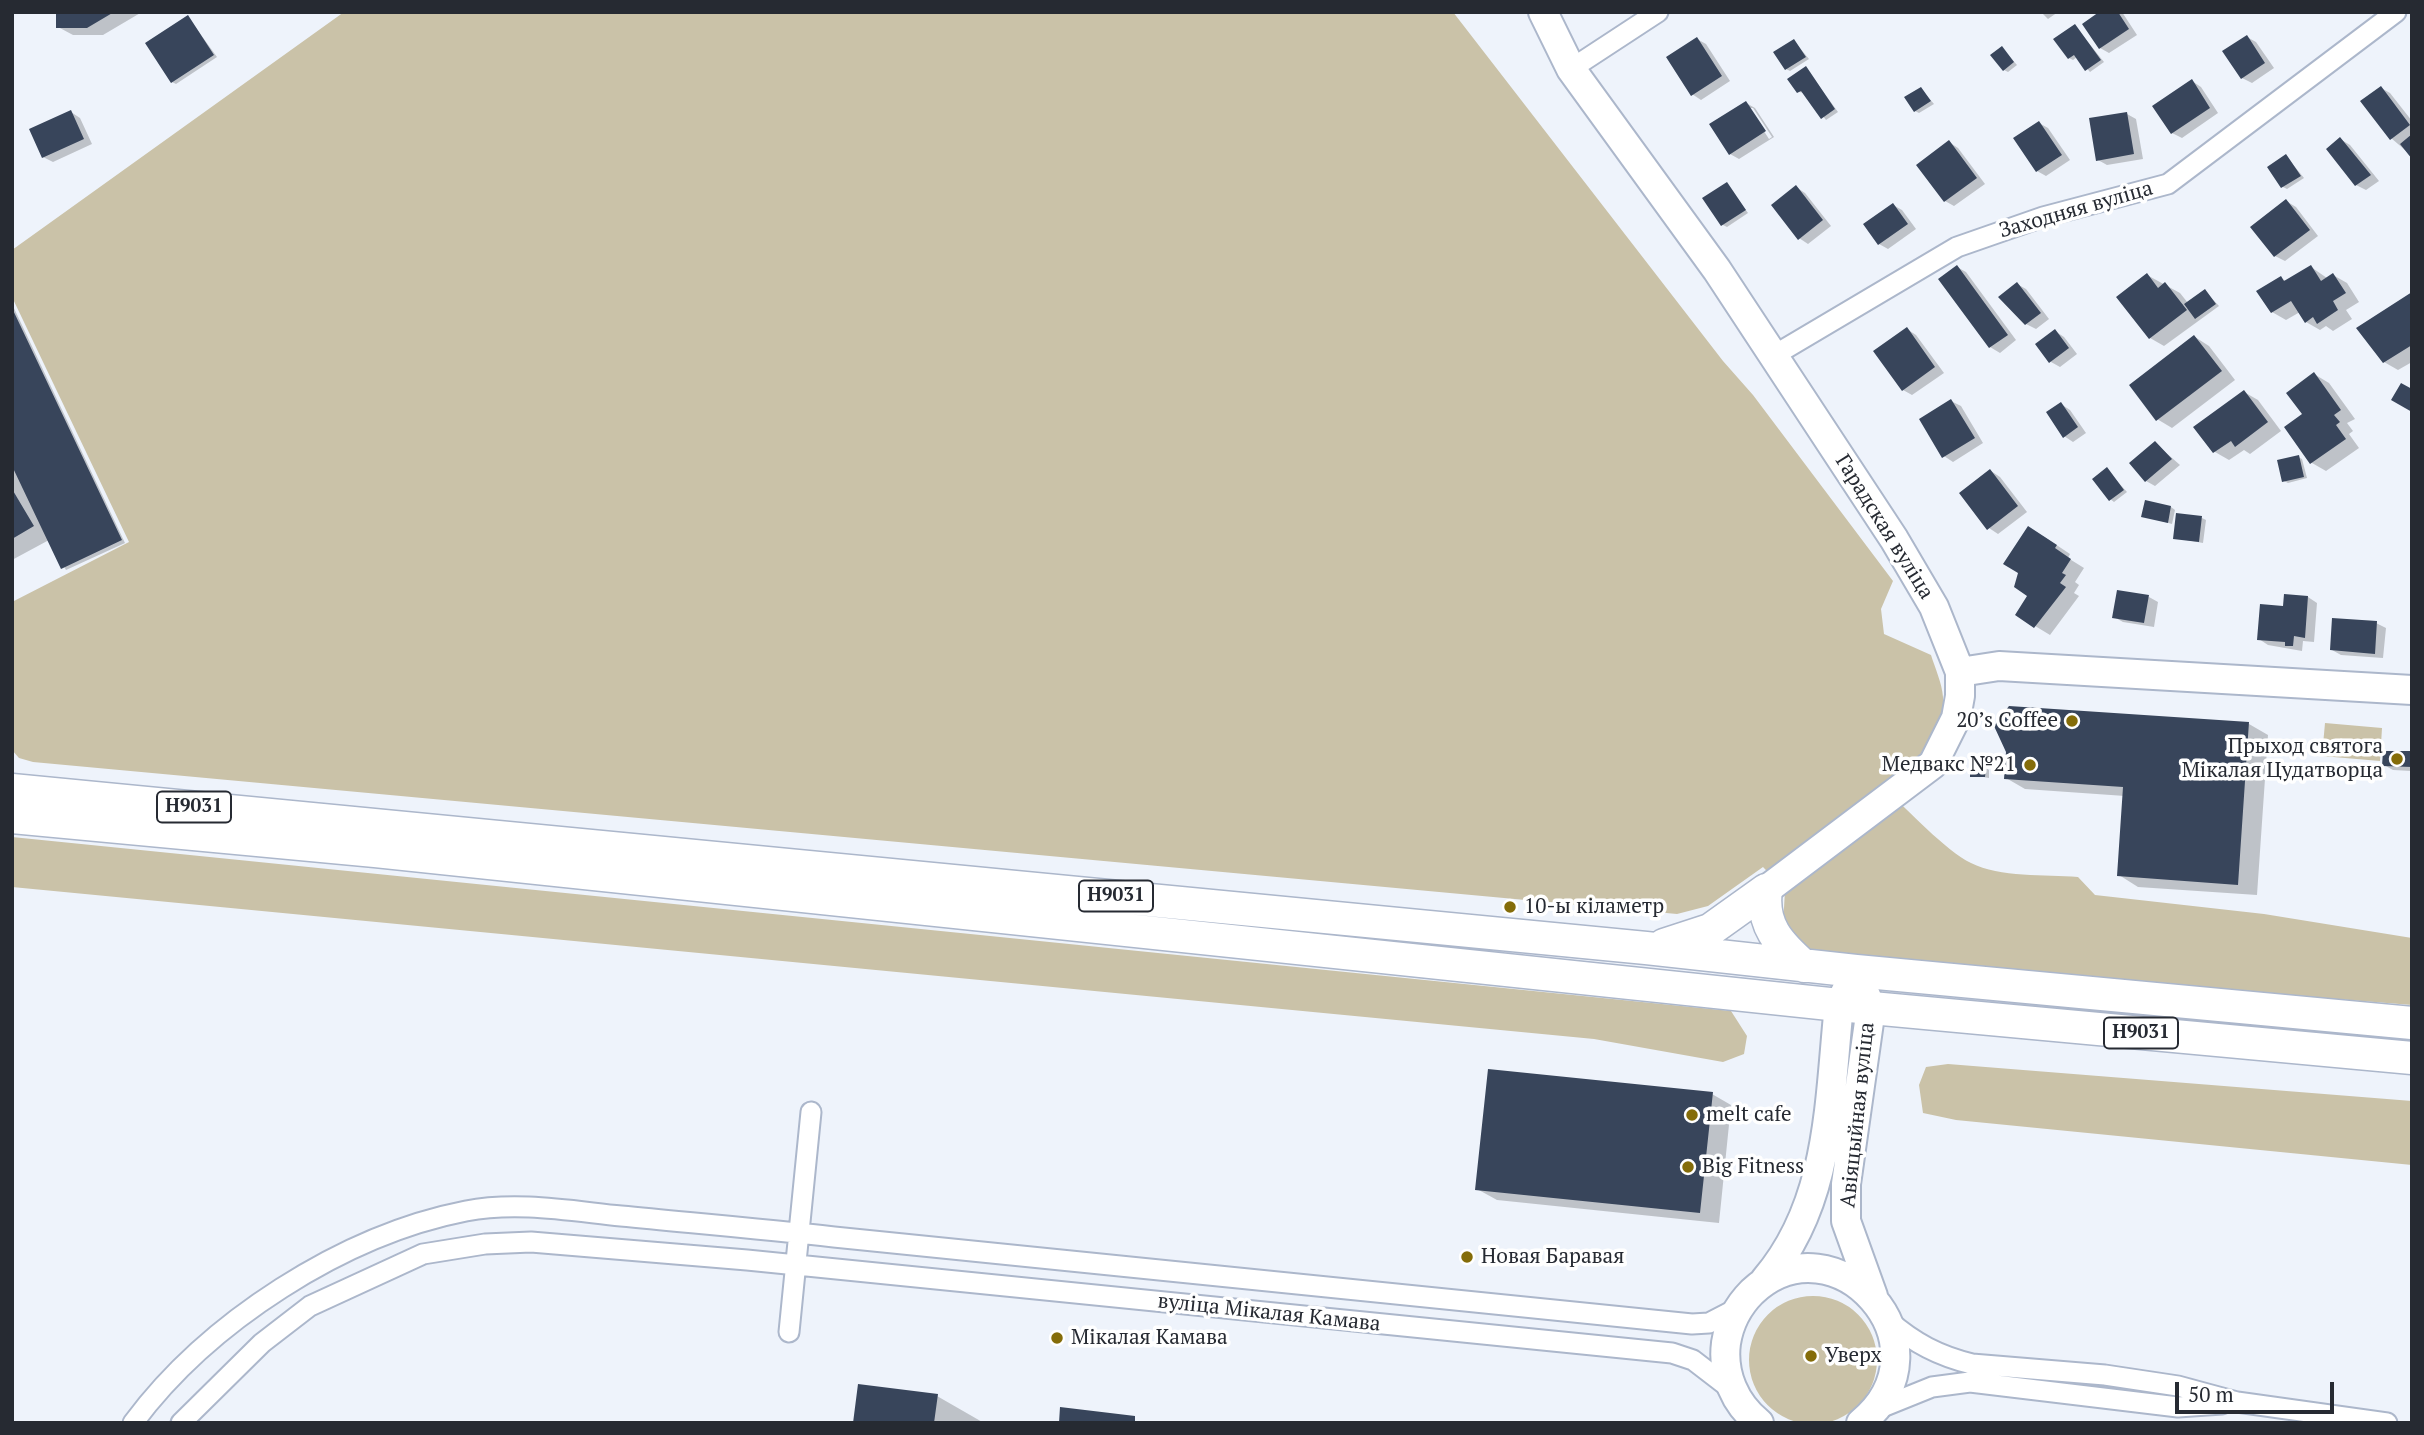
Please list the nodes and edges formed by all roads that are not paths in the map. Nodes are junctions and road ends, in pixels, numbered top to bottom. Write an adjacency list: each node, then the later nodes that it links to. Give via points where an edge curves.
1 (1543, 12): 4 (street, Гарадская вуліца)
2 (1658, 12): 4 (street)
3 (2396, 12): 5 (street, Заходняя вуліца, via 2168,184 2043,217 1956,247)
4 (1571, 69): 5 (street, Гарадская вуліца, via 1717,270)
5 (1773, 356): 6 (street, Гарадская вуліца, via 1914,571)
6 (1960, 672): 7 (street, via 1999,666); 10 (street, via 1956,719 1933,764)
7 (2412, 690)
8 (12, 790): 11 (main road, Н9031)
9 (12, 817): 14 (main road, Н9031)
10 (1766, 890): 11 (main road, via 1703,934); 12 (main road, via 1770,929)
11 (1646, 948): 12 (main road, Н9031)
12 (1804, 966): 13 (main road, Н9031)
13 (1856, 971): 14 (street, Авіяцыйная вуліца); 15 (street, Авіяцыйная вуліца); 16 (main road, Н9031)
14 (1839, 1005): 15 (main road, Н9031); 21 (street, Авіяцыйная вуліца, via 1821,1168 1812,1201 1786,1255)
15 (1871, 1008): 17 (main road, Н9031); 23 (street, Авіяцыйная вуліца, via 1846,1184 1846,1221)
16 (2412, 1023)
17 (2412, 1058)
18 (811, 1112): 19 (street)
19 (799, 1233): 20 (street); 22 (street, вуліца Мікалая Камава, via 1692,1324 1709,1323); 28 (street, вуліца Мікалая Камава, via 510,1207 468,1210 404,1227 325,1263 251,1309 175,1373)
20 (795, 1265): 24 (street); 25 (street, вуліца Мікалая Камава, via 1672,1353 1693,1360); 29 (street, вуліца Мікалая Камава, via 531,1242 423,1254 310,1306 262,1343)
21 (1760, 1285): 22 (street, Авіяцыйная вуліца); 23 (street, via 1784,1273 1817,1269 1849,1278)
22 (1739, 1307): 25 (street, via 1725,1348)
23 (1882, 1309): 26 (street, via 1910,1340 1952,1359 2178,1386); 27 (street, Авіяцыйная вуліца, via 1895,1348 1894,1370 1887,1391)
24 (789, 1332)
25 (1733, 1391): 30 (street)
26 (2237, 1402): 27 (street, via 2178,1407 1970,1382 1932,1387); 31 (street)
27 (1868, 1416)
28 (133, 1423)
29 (181, 1423)
30 (1759, 1423)
31 (2387, 1423)

